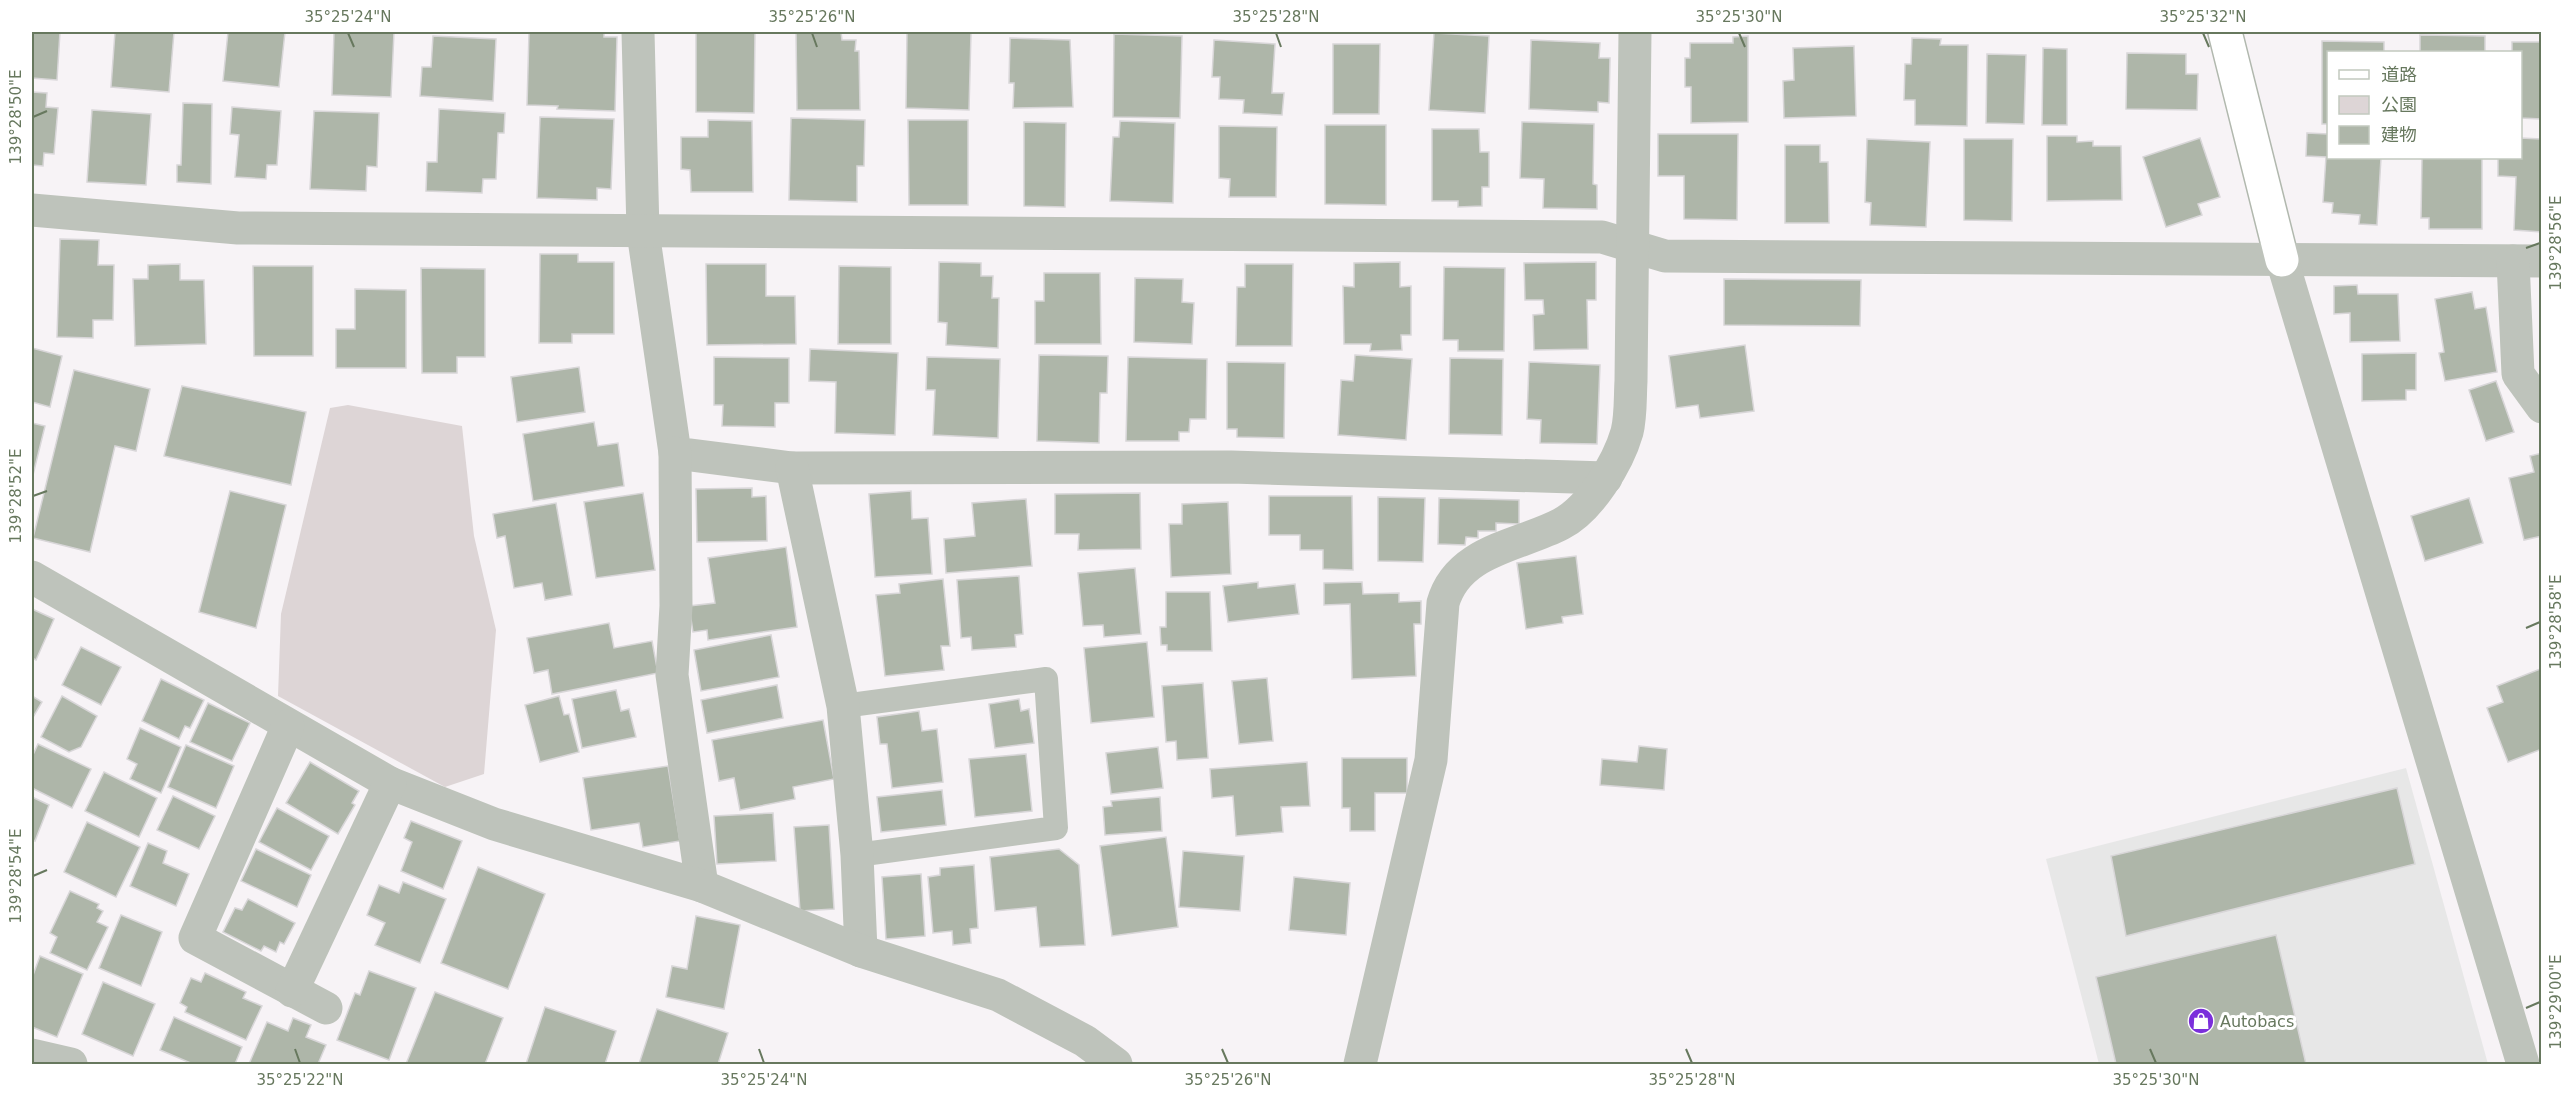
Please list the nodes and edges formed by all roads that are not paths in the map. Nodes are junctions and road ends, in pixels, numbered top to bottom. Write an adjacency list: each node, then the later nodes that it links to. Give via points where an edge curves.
1 (638, 32): 5 (street)
2 (1635, 32): 6 (street)
3 (2225, 32): 7 (street)
4 (32, 210): 5 (street, via 238,228)
5 (643, 232): 6 (street, via 1602,237); 10 (street)
6 (1634, 248): 7 (street, via 1665,256); 12 (street, via 1627,432)
7 (2282, 260): 8 (street); 26 (street)
8 (2527, 261): 9 (street, via 2518,374)
9 (2541, 406)
10 (675, 453): 11 (street); 18 (street, via 676,606 672,675)
11 (792, 468): 12 (street, via 1231,467); 14 (street)
12 (1606, 478): 25 (street, via 1585,506 1562,524 1476,560 1447,590 1431,760)
13 (32, 577): 15 (street)
14 (843, 706): 17 (street); 17 (lane, via 1046,680 1056,828)
15 (288, 726): 16 (street); 20 (street, via 195,938)
16 (390, 783): 18 (street, via 494,824); 20 (street)
17 (857, 855): 19 (street)
18 (702, 886): 19 (street)
19 (861, 951): 24 (street, via 998,995 1085,1041)
20 (292, 991): 21 (street)
21 (326, 1008)
22 (32, 1055): 23 (street)
23 (71, 1065)
24 (1116, 1065)
25 (1360, 1065)
26 (2523, 1065)

